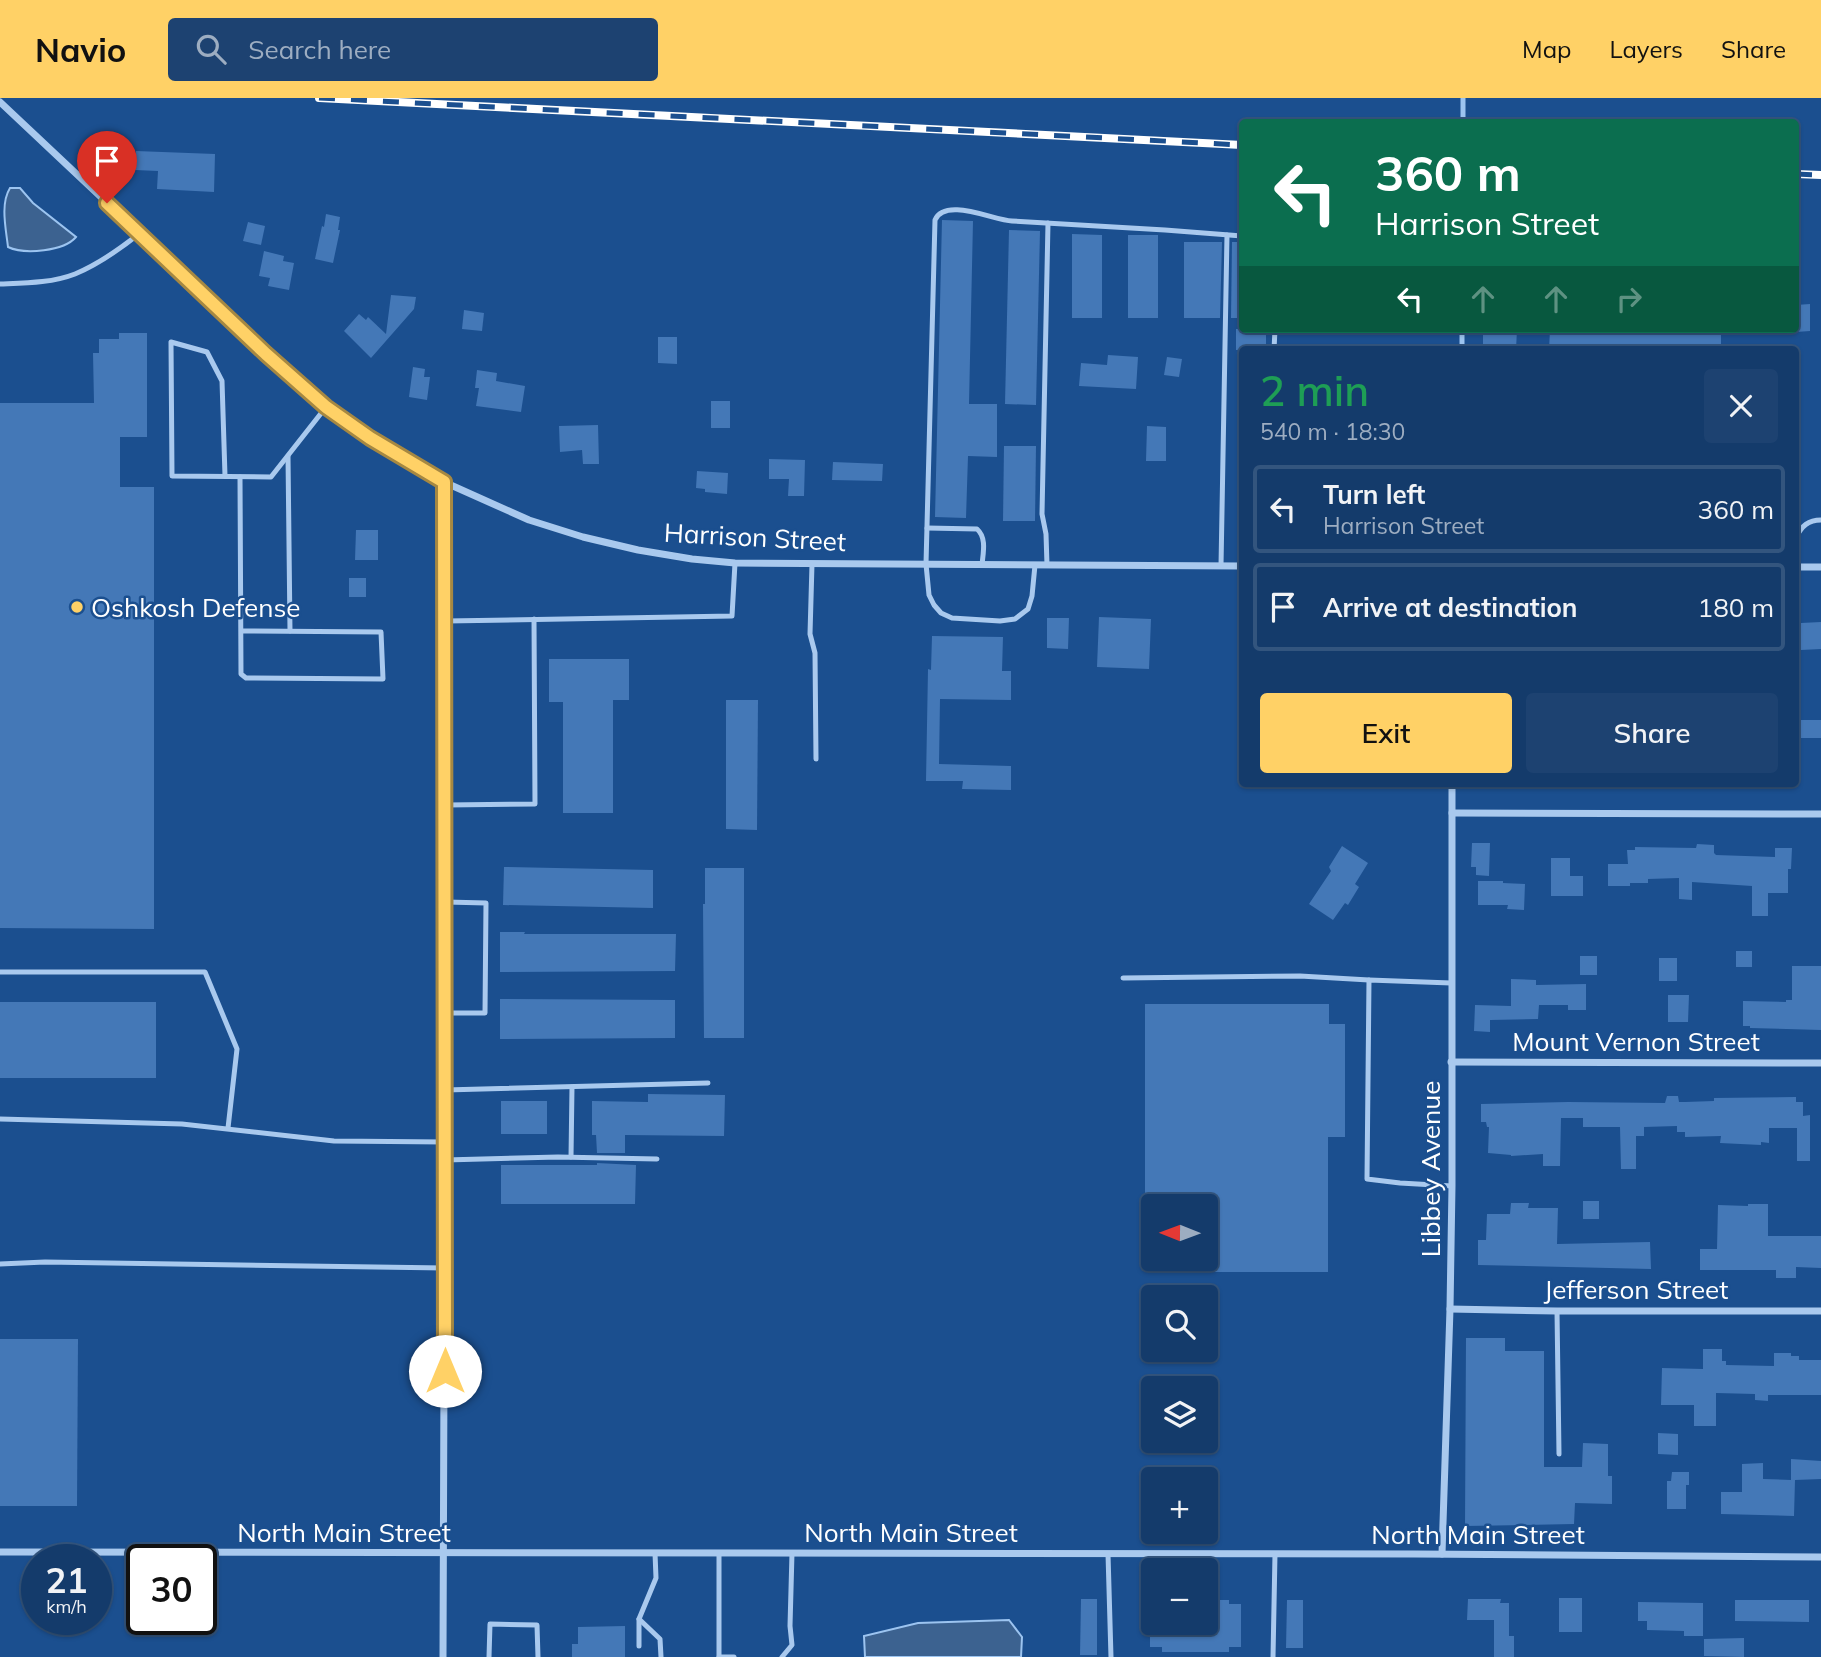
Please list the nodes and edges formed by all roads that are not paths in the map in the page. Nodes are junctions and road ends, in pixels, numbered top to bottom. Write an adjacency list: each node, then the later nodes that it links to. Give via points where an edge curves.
1 (0, 102): 3 (street, Harrison Street)
2 (1048, 223): 4 (lane); 13 (lane, via 999,220 973,211 944,210 935,219); 20 (lane, via 1042,514)
3 (140, 233): 6 (lane, via 76,273); 7 (street, Harrison Street)
4 (1227, 235): 5 (lane); 21 (lane)
5 (1239, 236)
6 (0, 284)
7 (326, 407): 8 (lane); 11 (street, Harrison Street)
8 (288, 455): 10 (lane, via 271,477); 28 (lane)
9 (225, 476): 9 (lane, via 172,476 171,342 207,352 222,381); 10 (lane)
10 (240, 477): 27 (lane)
11 (444, 482): 15 (street, Harrison Street, via 529,520 583,537 692,559); 26 (street)
12 (1821, 520): 14 (lane, via 1809,522)
13 (927, 528): 17 (lane); 18 (lane, via 978,529 984,540)
14 (1799, 531)
15 (735, 562): 16 (street, Harrison Street); 25 (lane, via 732,616)
16 (812, 564): 17 (street, Harrison Street); 29 (lane)
17 (926, 564): 18 (street, Harrison Street); 19 (lane, via 929,595 941,613 1000,621 1015,619 1028,609)
18 (982, 565): 19 (street, Harrison Street)
19 (1035, 565): 20 (street, Harrison Street)
20 (1047, 565): 21 (street, Harrison Street)
21 (1221, 566): 22 (street, Harrison Street)
22 (1239, 566)
23 (1799, 567): 24 (street)
24 (1821, 567)
25 (534, 619): 26 (lane); 31 (lane, via 535,804)
26 (446, 621): 31 (street)
27 (242, 631): 28 (lane); 28 (lane, via 241,674 246,678 383,679 382,632)
28 (290, 631)
29 (816, 759)
30 (1452, 787): 32 (street, Libbey Avenue)
31 (446, 805): 34 (street)
32 (1452, 813): 33 (street); 38 (street, Libbey Avenue)
33 (1821, 814)
34 (446, 902): 39 (street); 39 (lane, via 486,903 485,1013)
35 (0, 972): 46 (lane, via 205,972 237,1049)
36 (1124, 978): 37 (lane)
37 (1369, 980): 38 (lane); 51 (lane, via 1367,1180)
38 (1451, 983): 40 (street, Libbey Avenue)
39 (445, 1013): 44 (street)
40 (1451, 1062): 41 (street, Mount Vernon Street); 51 (street, Libbey Avenue)
41 (1821, 1063)
42 (708, 1083): 43 (lane)
43 (572, 1087): 44 (lane); 48 (lane)
44 (445, 1090): 47 (street)
45 (0, 1119): 46 (lane)
46 (228, 1128): 47 (lane, via 334,1141)
47 (445, 1142): 50 (street)
48 (571, 1157): 49 (lane); 50 (lane)
49 (657, 1159)
50 (445, 1160): 53 (street)
51 (1452, 1185): 54 (street, Libbey Avenue)
52 (0, 1264): 53 (lane)
53 (445, 1268): 59 (street)
54 (1450, 1309): 55 (street, Jefferson Street); 65 (street, Libbey Avenue)
55 (1557, 1311): 56 (street, Jefferson Street); 57 (lane)
56 (1821, 1311)
57 (1559, 1454)
58 (0, 1552): 59 (street, North Main Street)
59 (445, 1553): 60 (street, North Main Street); 69 (street)
60 (655, 1553): 61 (street, North Main Street); 67 (lane, via 656,1578)
61 (719, 1553): 62 (street, North Main Street); 73 (lane)
62 (792, 1553): 63 (street, North Main Street); 75 (lane, via 792,1645)
63 (1108, 1554): 64 (street, North Main Street); 76 (lane)
64 (1275, 1554): 65 (street, North Main Street); 77 (lane)
65 (1442, 1554): 66 (street, North Main Street)
66 (1821, 1557)
67 (639, 1619): 68 (lane); 72 (lane, via 660,1639)
68 (639, 1646)
69 (443, 1657)
70 (489, 1657): 71 (lane, via 490,1624 537,1625)
71 (538, 1657)
72 (661, 1657)
73 (719, 1657): 74 (lane)
74 (734, 1657)
75 (782, 1657)
76 (1111, 1657)
77 (1273, 1657)

